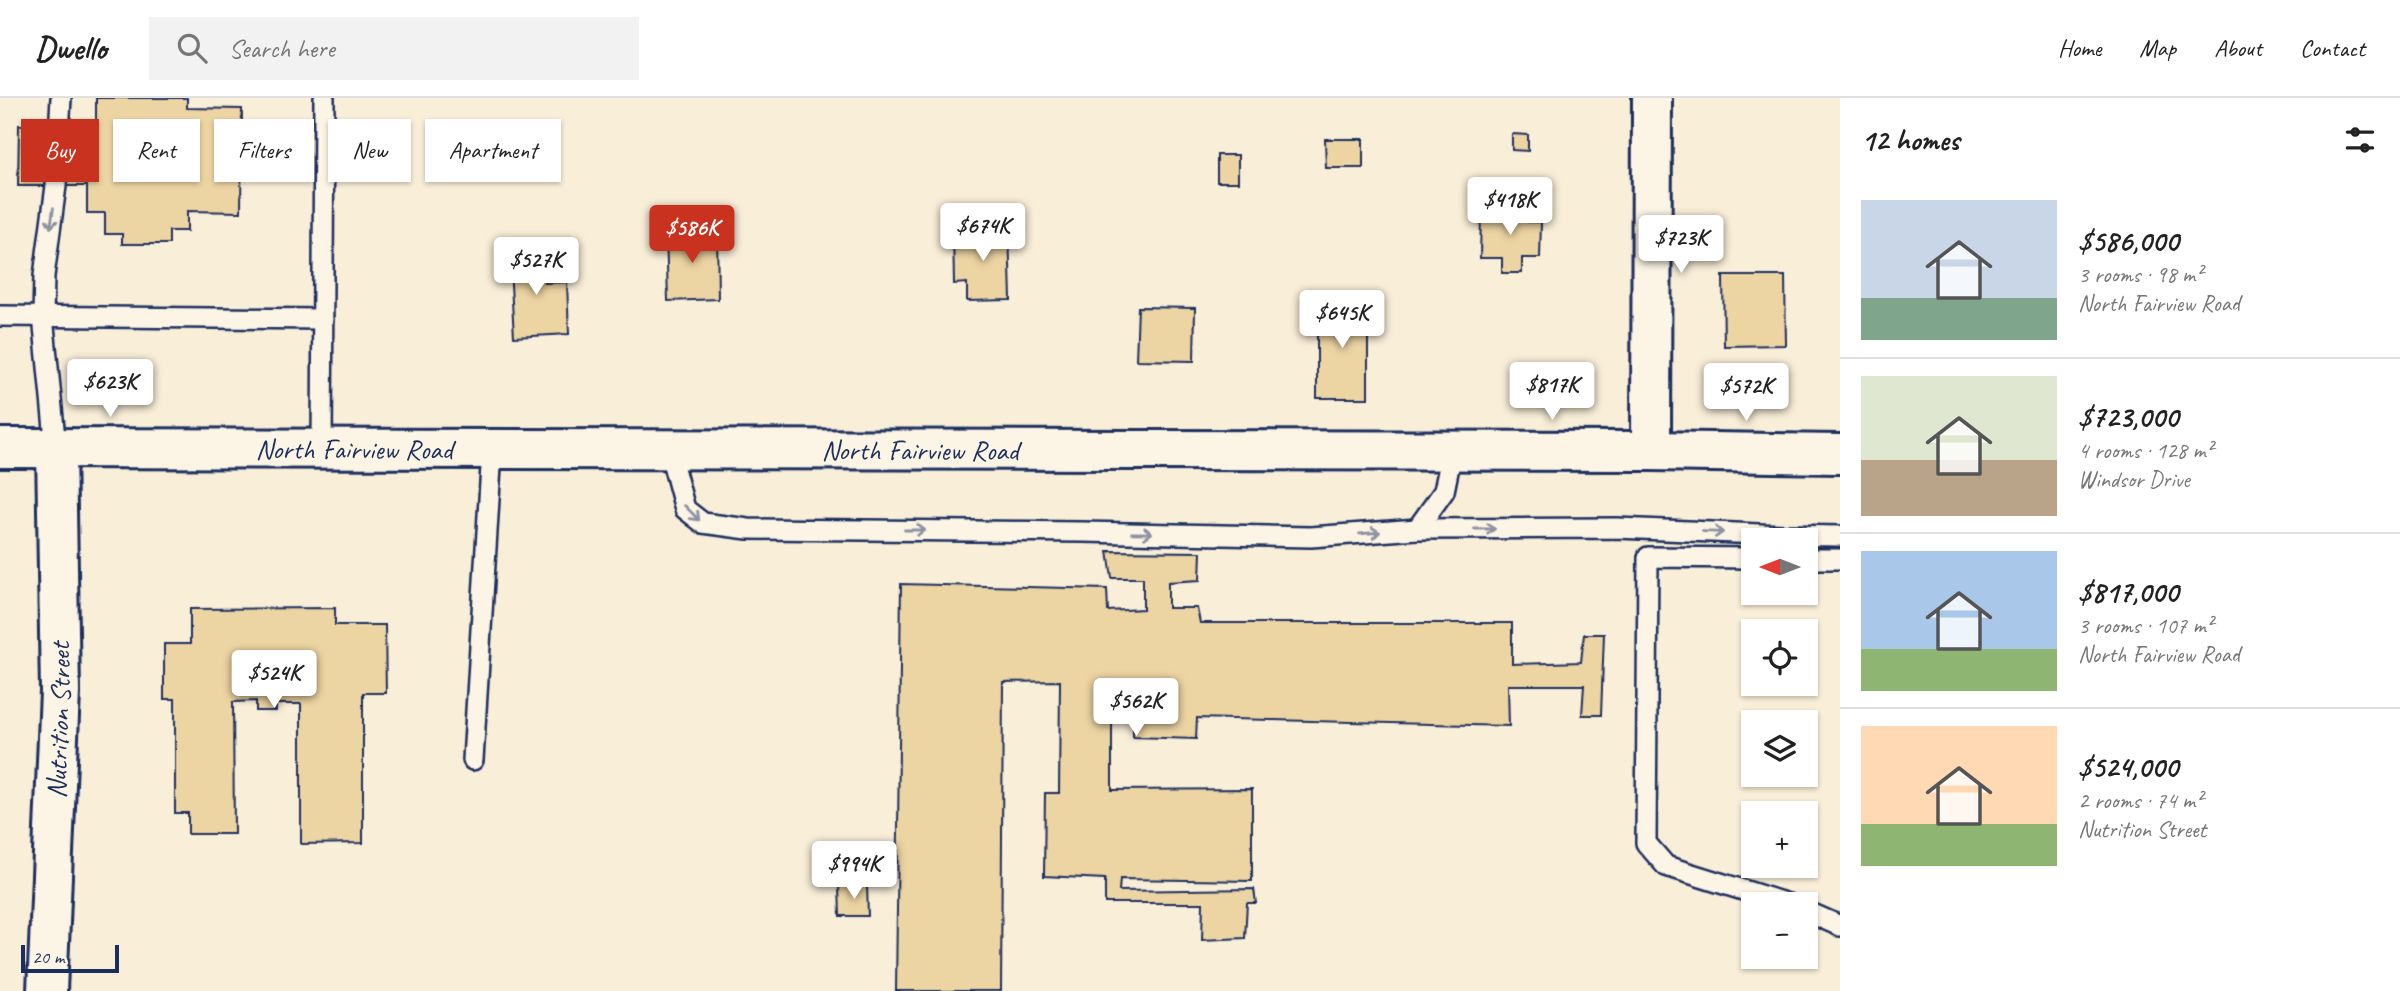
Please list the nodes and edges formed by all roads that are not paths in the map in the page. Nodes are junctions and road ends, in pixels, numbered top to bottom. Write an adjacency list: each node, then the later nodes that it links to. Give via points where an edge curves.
1 (61, 98): 5 (lane, one-way to 5)
2 (324, 98): 6 (lane)
3 (1652, 98): 13 (main road)
4 (0, 316): 5 (lane)
5 (43, 316): 6 (lane); 8 (lane)
6 (323, 319): 9 (lane)
7 (0, 448): 8 (main road, North Fairview Road)
8 (56, 449): 9 (main road, North Fairview Road); 24 (main road, Nutrition Street, via 60,692)
9 (322, 450): 10 (main road, North Fairview Road)
10 (492, 450): 11 (main road, North Fairview Road); 20 (lane)
11 (669, 450): 12 (main road, North Fairview Road); 15 (lane, one-way to 15, via 685,509 703,523 748,529 1311,537)
12 (1452, 452): 13 (main road, North Fairview Road); 15 (lane, via 1444,492)
13 (1651, 452): 14 (main road, North Fairview Road)
14 (1840, 454)
15 (1417, 529): 16 (lane, one-way to 16, via 1617,528)
16 (1840, 536)
17 (1741, 558): 21 (lane, via 1648,557 1646,843 1666,866)
18 (1818, 559): 19 (lane)
19 (1840, 559)
20 (473, 760)
21 (1749, 892)
22 (1818, 916): 23 (lane)
23 (1840, 926)
24 (47, 991)

